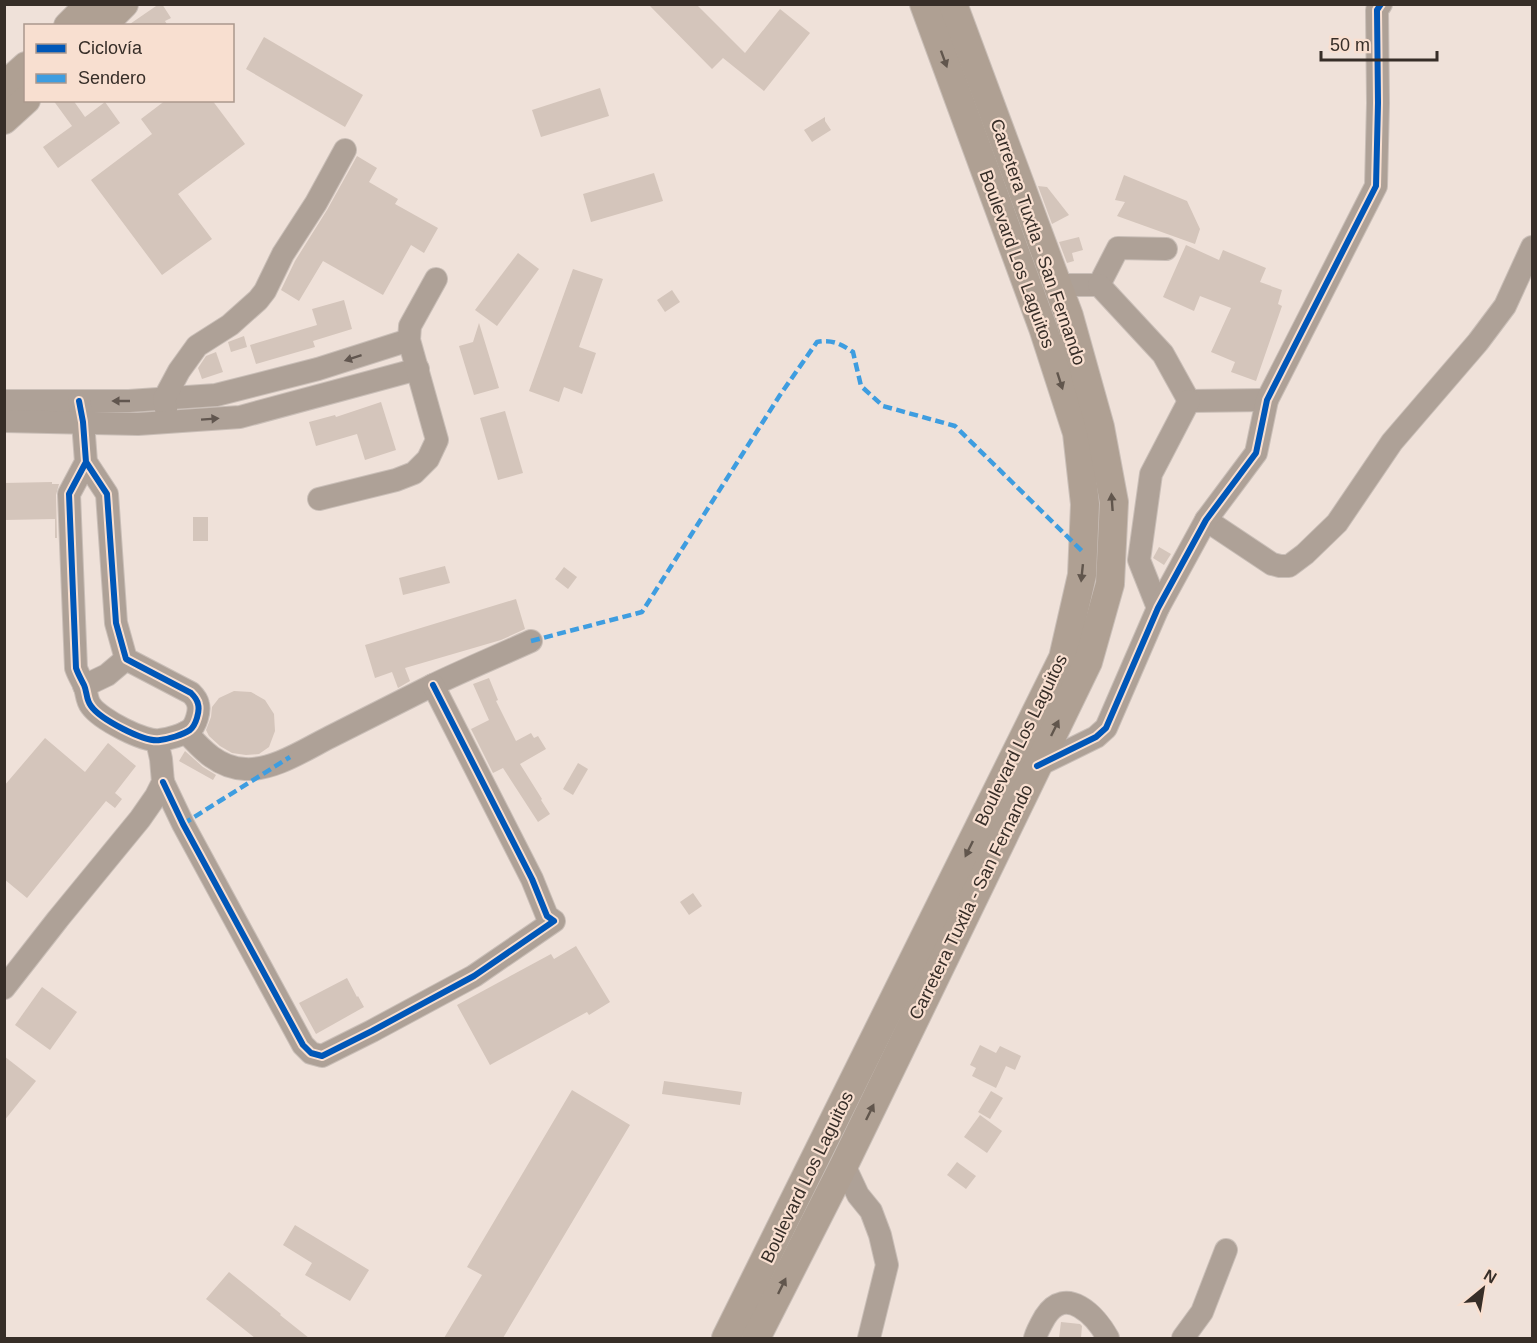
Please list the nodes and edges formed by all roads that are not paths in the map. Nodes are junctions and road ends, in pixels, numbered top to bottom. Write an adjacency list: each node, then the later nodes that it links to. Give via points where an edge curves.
1 (90, 4): 6 (main road)
2 (124, 4): 7 (main road)
3 (924, 4): 42 (main road, Boulevard Los Laguitos, one-way to 42, via 1043,328 1077,433 1085,504 1082,575 1063,658)
4 (953, 4): 16 (main road, Carretera Tuxtla - San Fernando)
5 (1381, 4): 21 (street, via 1377,10 1376,186)
6 (70, 24)
7 (104, 24)
8 (24, 68): 9 (main road)
9 (4, 86)
10 (24, 102): 11 (main road)
11 (4, 120)
12 (345, 150): 20 (street, via 265,291 230,325 197,346)
13 (1533, 247): 29 (street, via 1505,306 1392,442 1337,522 1305,554 1289,566 1272,564)
14 (1166, 249): 17 (street, via 1118,248)
15 (436, 279): 18 (street, via 411,326)
16 (1056, 285): 17 (street); 37 (main road, Carretera Tuxtla - San Fernando, one-way to 16, via 1088,662 1110,584 1113,514 1100,427 1069,316)
17 (1099, 285): 23 (street, via 1162,354)
18 (409, 340): 19 (street); 20 (street, one-way to 20, via 216,395)
19 (418, 369): 26 (street, one-way to 19, via 240,417); 28 (street, via 437,440 428,459 414,472 396,480)
20 (164, 399): 24 (street, one-way to 24, via 129,401); 26 (street)
21 (1267, 400): 23 (street); 29 (street, via 1256,453)
22 (4, 401): 24 (street)
23 (1189, 401): 30 (street, via 1151,474 1139,560)
24 (81, 411): 25 (street); 26 (street, via 138,424); 27 (street)
25 (4, 421)
26 (168, 422)
27 (86, 462): 32 (street, via 107,494 116,623); 34 (street, via 69,494 76,668)
28 (319, 499)
29 (1206, 520): 30 (street)
30 (1158, 608): 37 (street, via 1106,728 1096,737)
31 (531, 641): 33 (street)
32 (126, 659): 34 (street, via 107,675); 35 (street, via 195,697 199,710 193,727)
33 (433, 685): 35 (street, via 290,758 258,769 243,770 215,760); 38 (street, via 547,916 554,921 474,976 322,1056 303,1046)
34 (84, 686): 36 (street, via 91,707 105,718 138,736)
35 (186, 732): 36 (street)
36 (158, 741): 38 (street)
37 (1037, 766): 40 (main road, Carretera Tuxtla - San Fernando, one-way to 37)
38 (162, 782): 39 (street, via 140,819)
39 (4, 988)
40 (844, 1165): 42 (main road, Carretera Tuxtla - San Fernando); 45 (street, via 871,1211 887,1265)
41 (1226, 1250): 48 (street, via 1202,1311)
42 (785, 1251): 43 (main road, Carretera Tuxtla - San Fernando, one-way to 42); 44 (main road, Boulevard Los Laguitos)
43 (759, 1336)
44 (726, 1338)
45 (868, 1338)
46 (1035, 1338): 47 (street, via 1050,1310 1069,1303 1084,1308)
47 (1108, 1338)
48 (1183, 1338)

